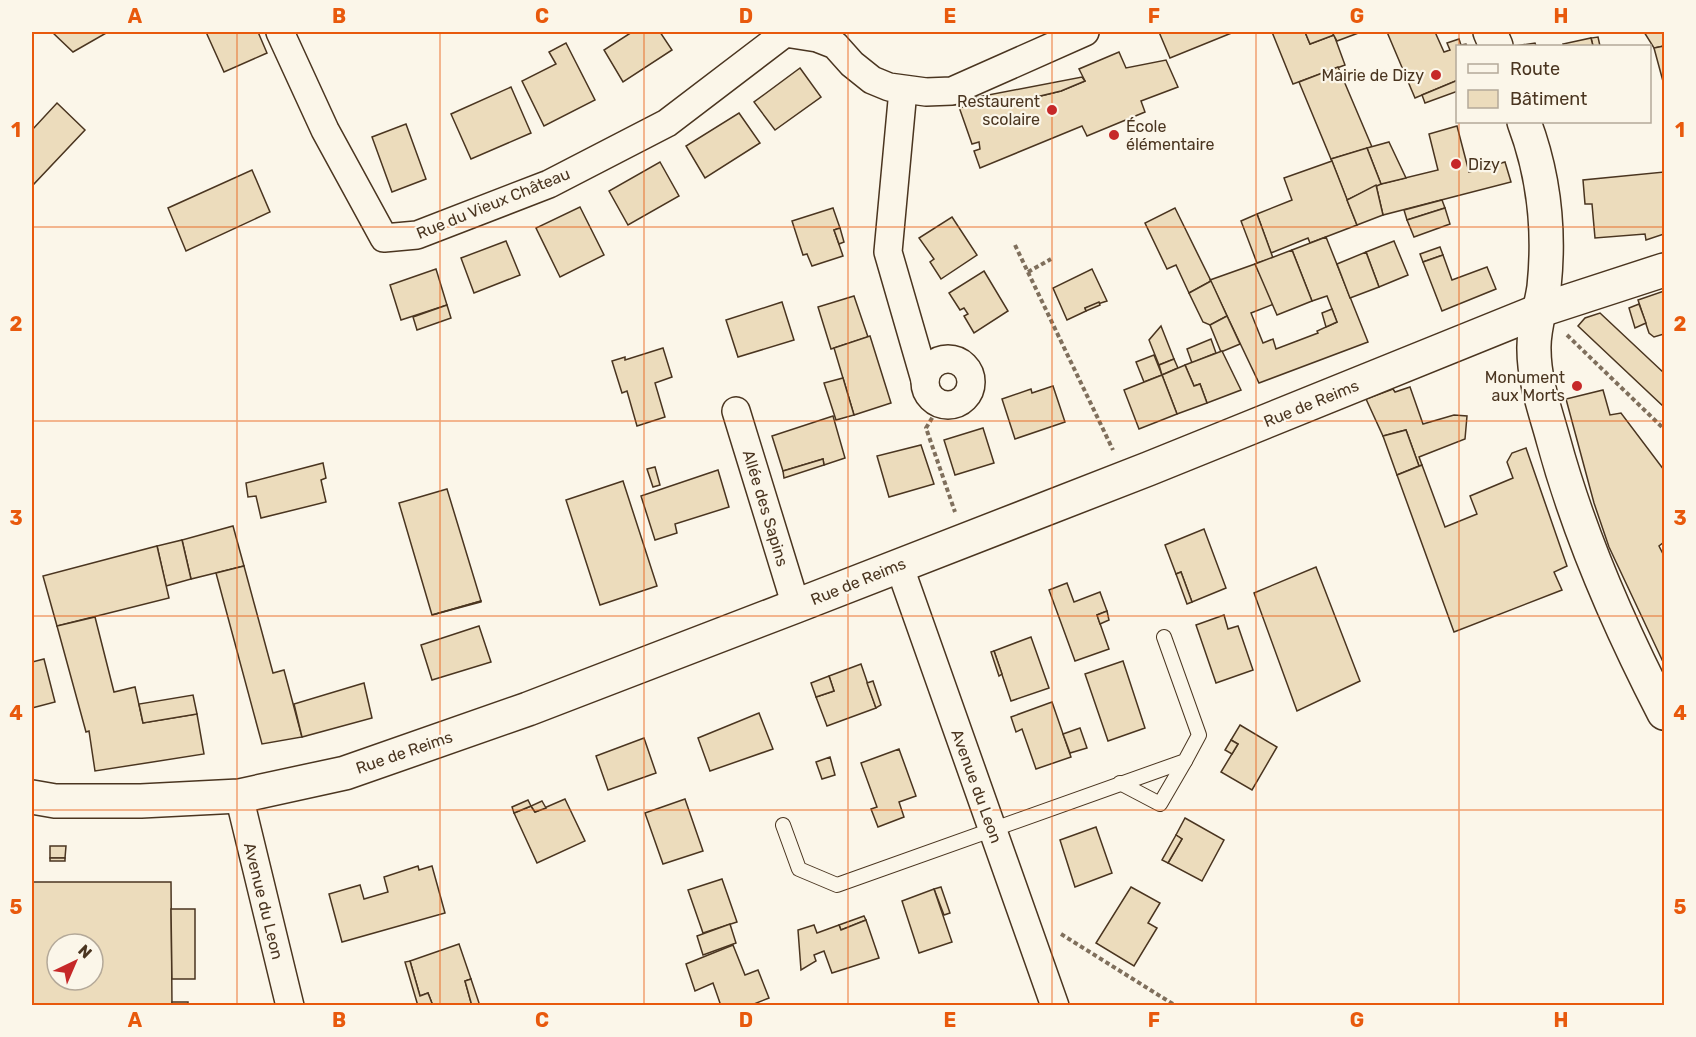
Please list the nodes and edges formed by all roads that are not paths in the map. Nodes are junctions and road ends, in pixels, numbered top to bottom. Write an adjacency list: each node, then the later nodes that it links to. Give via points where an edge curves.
1 (280, 32): 2 (street, Rue du Vieux Château, via 325,130 384,238 417,235 549,184 667,123)
2 (785, 32): 4 (street, Rue du Vieux Château, via 835,45 872,80)
3 (1085, 32): 4 (street, Rue du Vieux Château, via 952,91)
4 (903, 90): 8 (street, via 888,252)
5 (1524, 123): 7 (main road, via 1539,170 1547,228)
6 (1665, 270): 7 (main road, Rue de Reims)
7 (1541, 310): 10 (main road, Rue de Reims); 13 (main road, via 1534,350 1539,391 1568,492 1599,577)
8 (925, 380): 8 (street, via 930,366 953,359 966,366 972,381 967,396 955,405 940,404 928,395)
9 (736, 411): 11 (street, Allée des Sapins)
10 (899, 565): 11 (main road, Rue de Reims); 19 (street, Avenue du Leon)
11 (796, 606): 16 (main road, Rue de Reims, via 528,709 345,773)
12 (1164, 637): 14 (lane, via 1199,735)
13 (1665, 713)
14 (1185, 761): 15 (lane); 15 (lane, via 1160,804)
15 (1120, 783): 19 (lane)
16 (239, 796): 17 (main road, Rue de Reims, via 141,801 55,801); 20 (street, Avenue du Leon)
17 (32, 797)
18 (783, 825): 19 (lane, via 799,869 837,885)
19 (992, 829): 21 (street, Avenue du Leon)
20 (290, 1005)
21 (1055, 1005)

